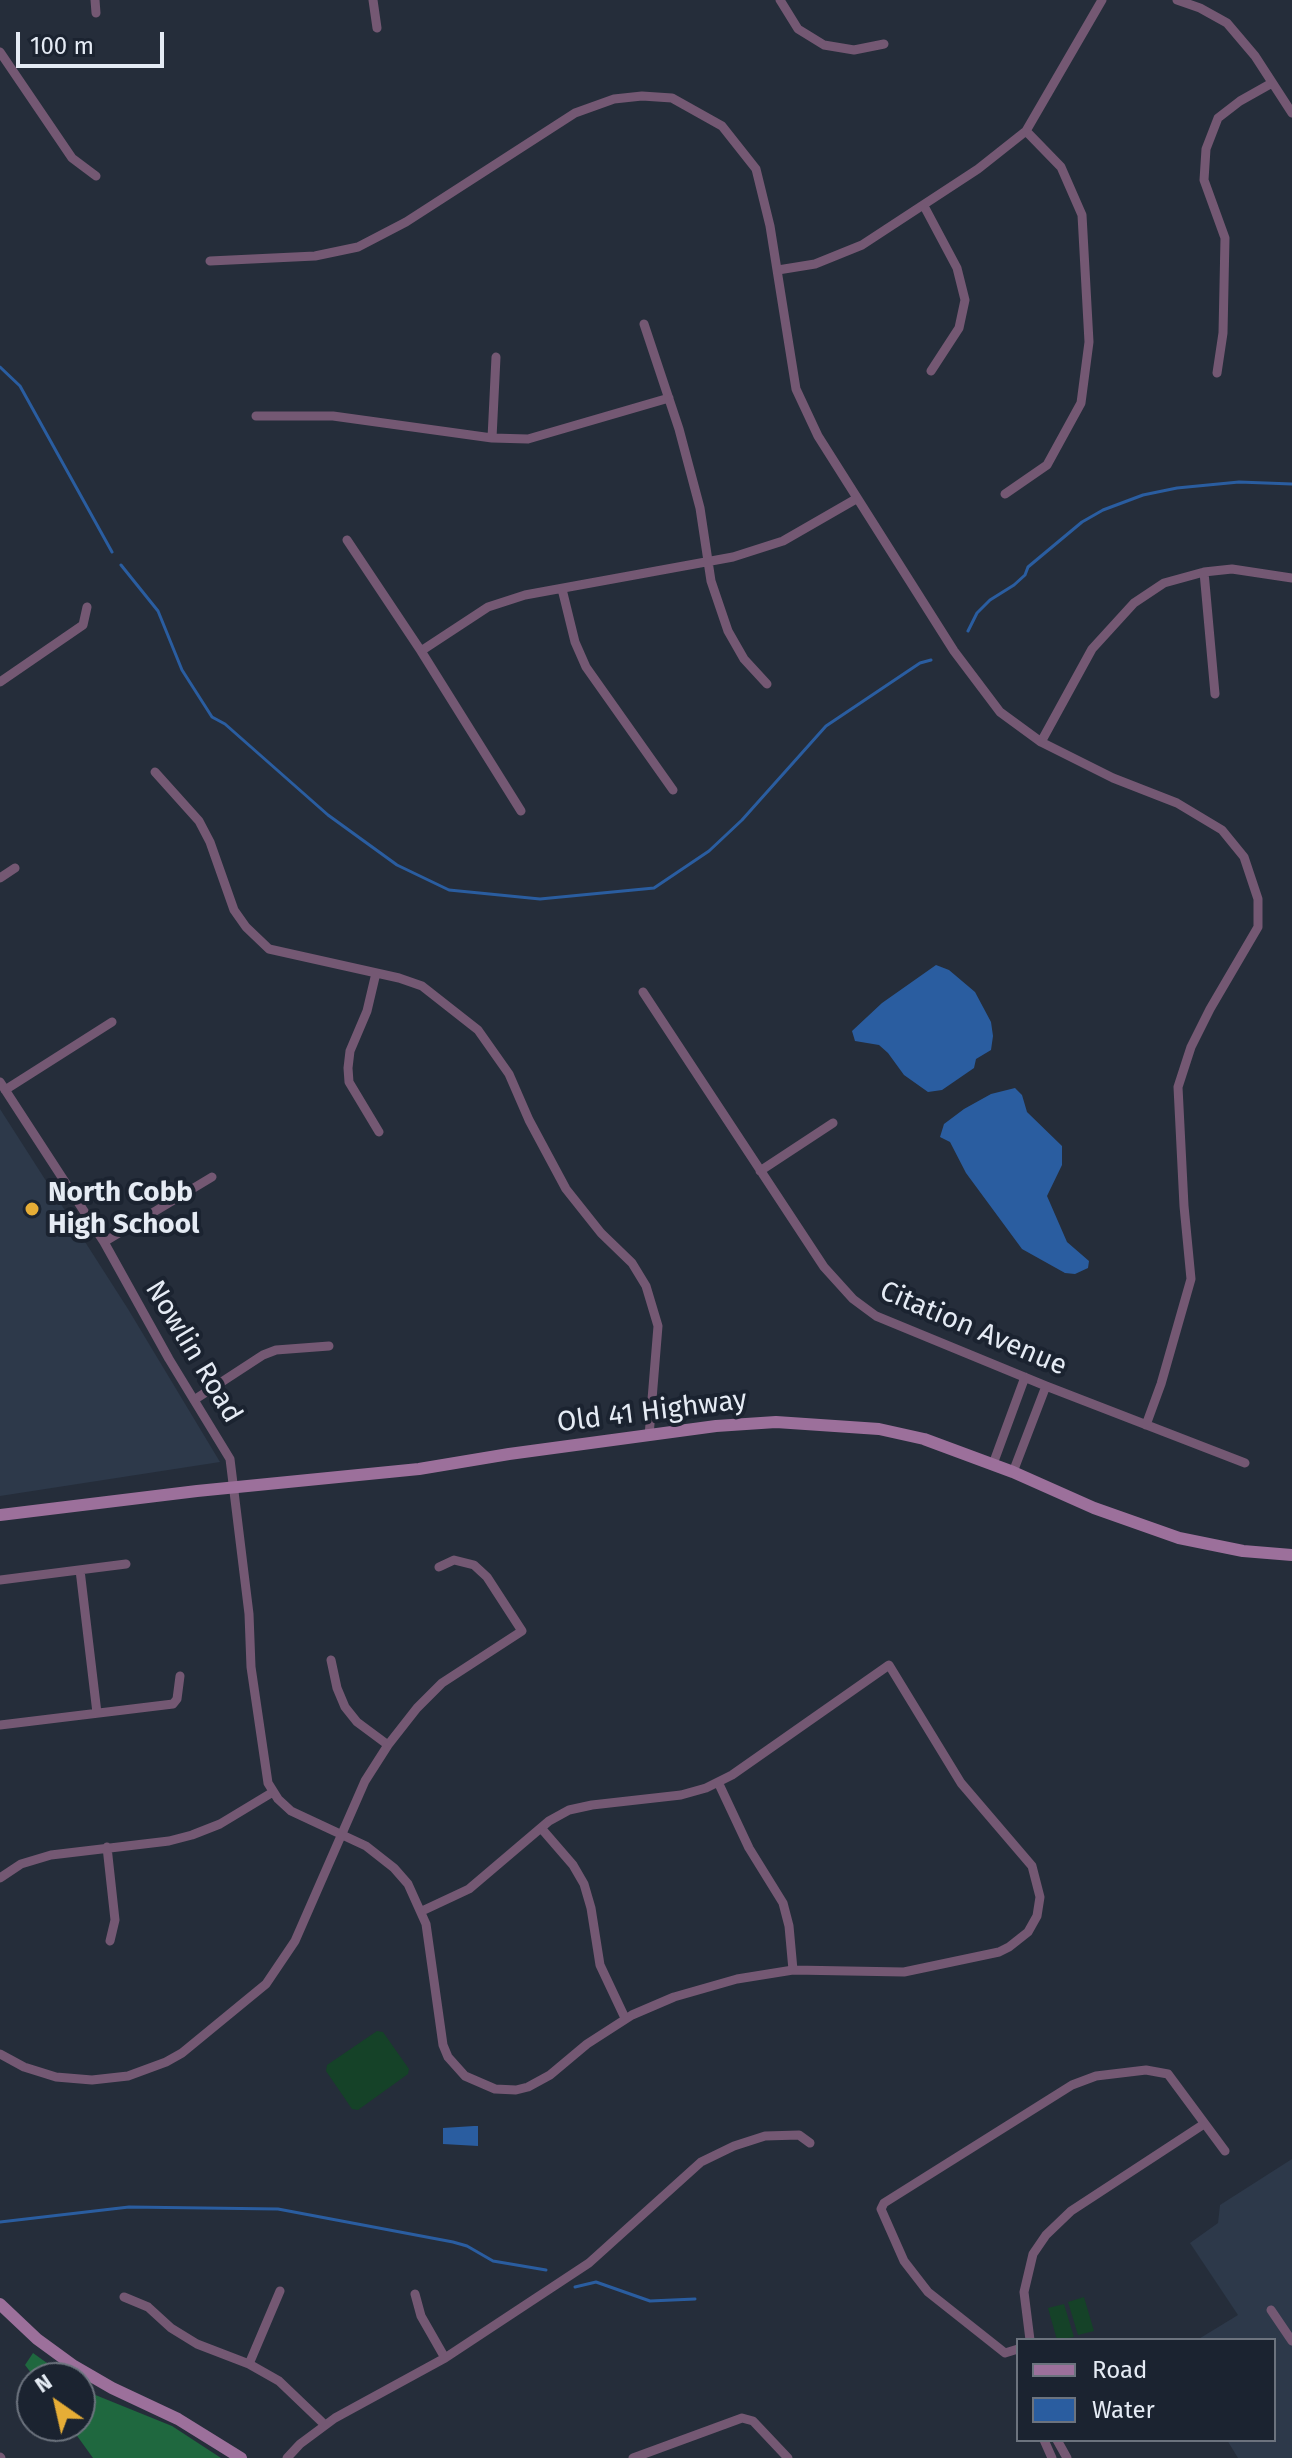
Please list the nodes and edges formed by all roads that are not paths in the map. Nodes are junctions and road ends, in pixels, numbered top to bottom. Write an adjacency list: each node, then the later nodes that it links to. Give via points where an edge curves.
1 (95, 0): 6 (street)
2 (373, 0): 7 (street)
3 (780, 0): 8 (street, via 798,29 824,45 854,50)
4 (1102, 0): 12 (street)
5 (1177, 0): 10 (street, via 1227,23)
6 (96, 13)
7 (377, 28)
8 (884, 44)
9 (0, 52): 13 (street, via 72,158)
10 (1272, 83): 11 (street); 20 (street, via 1218,118 1206,149 1204,180 1225,238)
11 (1292, 113)
12 (1026, 131): 14 (street); 24 (street, via 1061,167 1082,215 1089,342 1081,403 1047,465)
13 (96, 176)
14 (924, 206): 16 (street, via 862,245 815,264); 19 (street, via 957,268 965,300 959,328)
15 (210, 261): 16 (street, via 315,256 358,247 575,113 642,96 672,98 722,126 756,169)
16 (778, 270): 25 (street, via 796,389)
17 (644, 324): 21 (street)
18 (496, 357): 23 (street)
19 (931, 371)
20 (1217, 373)
21 (669, 398): 23 (street, via 528,439); 27 (street, via 700,508)
22 (256, 416): 23 (street, via 333,416)
23 (492, 438)
24 (1005, 494)
25 (856, 499): 27 (street, via 783,541); 36 (street, via 1000,712)
26 (347, 540): 32 (street)
27 (708, 560): 30 (street); 34 (street, via 728,631)
28 (1204, 572): 29 (street, via 1232,569); 35 (street); 36 (street, via 1164,583 1134,603 1092,649)
29 (1292, 578)
30 (562, 589): 32 (street, via 488,607); 38 (street, via 586,667)
31 (87, 607): 33 (street, via 83,625)
32 (421, 651): 39 (street)
33 (0, 682)
34 (767, 684)
35 (1215, 694)
36 (1041, 742): 55 (street, via 1177,803 1222,830 1244,857 1258,899 1258,927 1210,1009 1178,1087 1191,1279)
37 (155, 772): 42 (street, via 199,821 234,910 269,949)
38 (673, 790)
39 (521, 811)
40 (15, 868): 41 (street)
41 (0, 878)
42 (376, 973): 47 (street, via 348,1068 349,1082); 56 (street, via 422,986 478,1030 509,1074 566,1189 646,1286 658,1326)
43 (643, 992): 48 (street, Citation Avenue)
44 (112, 1022): 45 (street)
45 (3, 1086): 50 (street, Nowlin Road)
46 (833, 1123): 48 (street)
47 (379, 1132)
48 (760, 1171): 52 (street, Citation Avenue, via 824,1267 853,1299 876,1316)
49 (212, 1177): 50 (street)
50 (104, 1242): 54 (street, Nowlin Road)
51 (329, 1346): 54 (street, via 263,1355)
52 (1025, 1377): 53 (street, Citation Avenue); 58 (street)
53 (1046, 1386): 55 (street, Citation Avenue); 59 (street)
54 (194, 1400): 60 (street, Nowlin Road, via 227,1451)
55 (1146, 1425): 57 (street, Citation Avenue)
56 (649, 1436): 58 (main road, Old 41 Highway, via 776,1422 879,1429); 60 (main road, Old 41 Highway, via 419,1469)
57 (1245, 1463)
58 (993, 1464): 59 (main road, Old 41 Highway)
59 (1013, 1472): 62 (main road, Old 41 Highway, via 1179,1538)
60 (234, 1487): 61 (main road, Old 41 Highway); 73 (street, Nowlin Road, via 261,1744)
61 (0, 1515)
62 (1292, 1555)
63 (126, 1564): 65 (street)
64 (439, 1567): 71 (street, via 454,1560 474,1565 522,1631 442,1683)
65 (80, 1570): 66 (street); 69 (street)
66 (0, 1580)
67 (331, 1660): 71 (street, via 345,1707)
68 (180, 1676): 69 (street, via 173,1704)
69 (97, 1713): 70 (street)
70 (0, 1725)
71 (388, 1745): 75 (street)
72 (718, 1782): 74 (street, via 669,1797 581,1807); 80 (street, via 783,1903); 80 (street, via 889,1665 961,1783 1032,1866 1040,1897 1037,1916 1028,1932 1009,1947 942,1966 882,1973)
73 (273, 1792): 75 (street, via 298,1816); 76 (street, via 192,1835)
74 (541, 1828): 78 (street, via 484,1879); 81 (street, via 584,1884 600,1965)
75 (340, 1835): 78 (street, via 366,1846 394,1868); 82 (street, via 295,1941 276,1971 182,2053 128,2076 92,2080 38,2072)
76 (107, 1847): 77 (street, via 41,1857); 79 (street, via 115,1920)
77 (0, 1878)
78 (422, 1911): 81 (street, via 443,2045 457,2068 475,2082 505,2090 528,2087)
79 (110, 1941)
80 (793, 1970): 81 (street, via 737,1979)
81 (625, 2018)
82 (0, 2054)
83 (1204, 2124): 85 (street); 91 (street, via 1071,2211 1046,2235 1033,2254 1024,2292); 93 (street, via 1168,2074 1146,2070 1096,2076 1072,2085 884,2203 881,2209 904,2261 928,2292 1005,2353)
84 (810, 2143): 94 (street, via 799,2135 777,2135 717,2153 688,2172 589,2263)
85 (1225, 2151)
86 (280, 2291): 95 (street)
87 (415, 2294): 94 (street)
88 (124, 2297): 95 (street, via 148,2307 197,2344)
89 (0, 2304): 98 (main road, via 74,2366)
90 (1271, 2310): 92 (street)
91 (1030, 2338)
92 (1292, 2341)
93 (1016, 2350)
94 (445, 2358): 96 (street)
95 (249, 2364): 96 (street, via 292,2390)
96 (325, 2425): 99 (street)
97 (783, 2457): 100 (street, via 753,2421 742,2418)
98 (241, 2458)
99 (287, 2458)
100 (633, 2458)

